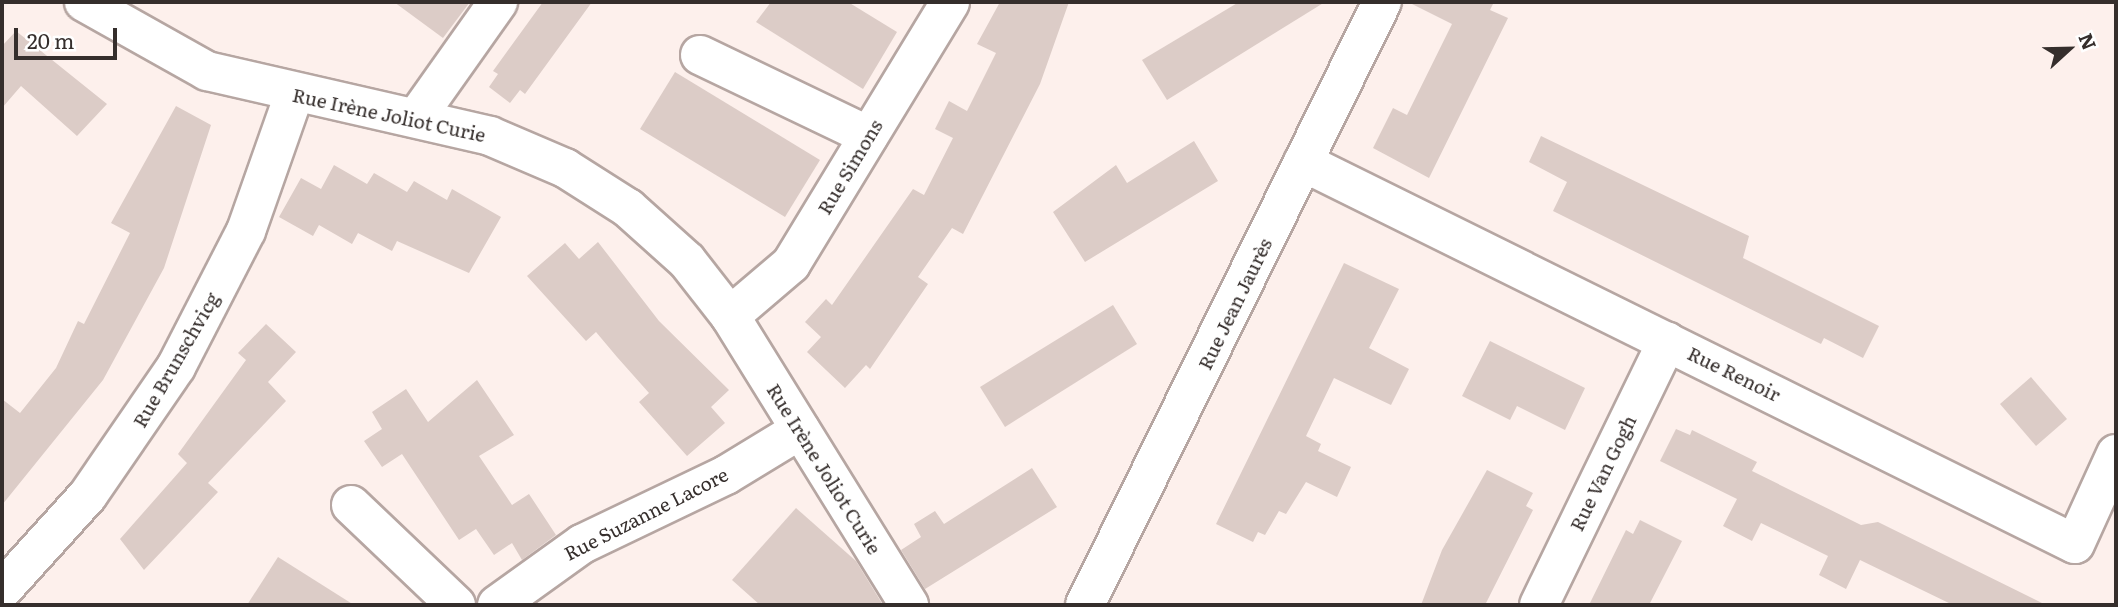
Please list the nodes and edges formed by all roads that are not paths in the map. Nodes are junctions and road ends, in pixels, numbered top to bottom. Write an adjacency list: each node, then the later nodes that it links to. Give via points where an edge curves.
1 (84, 2): 6 (street, Rue Irène Joliot Curie, via 179,59)
2 (498, 2): 7 (street)
3 (950, 2): 8 (street, Rue Simons)
4 (1382, 2): 9 (street, Rue Jean Jaurès)
5 (700, 55): 8 (street)
6 (294, 95): 7 (street, Rue Irène Joliot Curie); 15 (street, Rue Brunschvicg, via 246,231 170,376 88,495)
7 (415, 118): 10 (street, Rue Irène Joliot Curie, via 513,144 608,194 666,240)
8 (869, 136): 10 (street, Rue Simons, via 791,264)
9 (1303, 162): 11 (street, Rue Renoir); 19 (street, Rue Jean Jaurès)
10 (730, 316): 12 (street, Rue Irène Joliot Curie)
11 (1667, 341): 13 (street, Rue Renoir, via 2075,544); 20 (street, Rue Van Gogh)
12 (800, 430): 17 (street, Rue Suzanne Lacore, via 716,480 582,544); 18 (street, Rue Irène Joliot Curie)
13 (2116, 454)
14 (351, 505): 16 (street)
15 (2, 590)
16 (456, 605)
17 (497, 605)
18 (909, 605)
19 (1085, 605)
20 (1539, 605)

